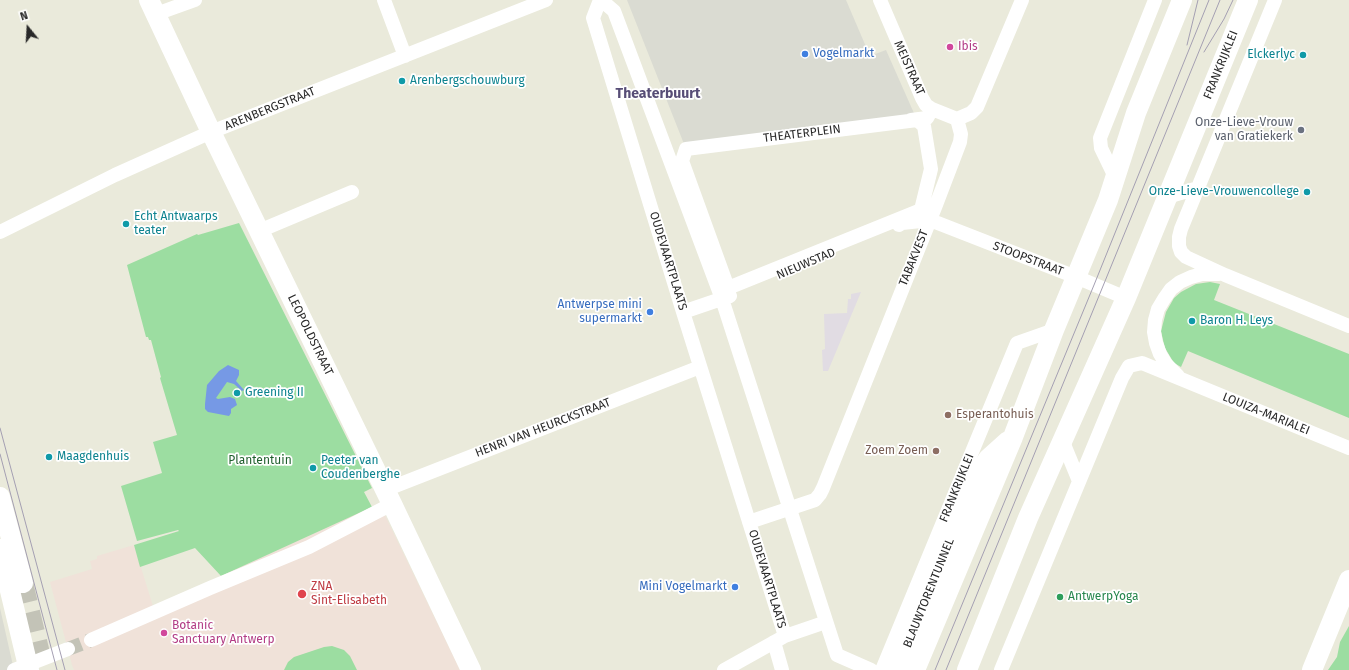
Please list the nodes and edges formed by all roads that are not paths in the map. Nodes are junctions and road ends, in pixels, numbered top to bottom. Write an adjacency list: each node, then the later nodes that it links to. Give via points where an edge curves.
1 (195, 0): 11 (street)
2 (384, 0): 12 (street)
3 (546, 0): 12 (street, ARENBERGSTRAAT)
4 (601, 0): 18 (street, OUDEVAARTPLAATS, via 614,11); 31 (street, OUDEVAARTPLAATS, via 593,18)
5 (880, 0): 13 (street, MEISTRAAT, via 922,98)
6 (1022, 0): 14 (street, via 977,107 971,113)
7 (1155, 0): 19 (street, via 1100,138 1101,148)
8 (1182, 0): 19 (main road, via 1136,113)
9 (1248, 0): 22 (main road, FRANKRIJKLEI)
10 (1275, 0): 20 (street, FRANKRIJKLEI)
11 (153, 7): 16 (main road, LEOPOLDSTRAAT)
12 (404, 56): 16 (street, ARENBERGSTRAAT)
13 (932, 110): 14 (street); 15 (street, via 927,118)
14 (957, 119): 23 (street, TABAKVEST, via 961,134 960,142)
15 (918, 120): 17 (street); 17 (street, via 924,126 931,169 921,210 728,288 682,161)
16 (211, 132): 24 (main road, LEOPOLDSTRAAT); 25 (street, ARENBERGSTRAAT, via 115,175)
17 (686, 149): 18 (street)
18 (666, 152): 30 (street, OUDEVAARTPLAATS)
19 (1116, 179): 28 (main road)
20 (1198, 188): 22 (street); 26 (street, FRANKRIJKLEI, via 1178,237 1180,252)
21 (352, 192): 24 (street)
22 (1167, 197): 29 (main road, FRANKRIJKLEI)
23 (930, 220): 28 (street, STOOPSTRAAT); 30 (street, NIEUWSTAD, via 902,223); 42 (street, TABAKVEST, via 823,488 814,500)
24 (259, 231): 41 (main road, LEOPOLDSTRAAT)
25 (0, 232)
26 (1186, 257): 27 (street, LOUIZA-MARIALEI)
27 (1226, 275): 32 (street, LOUIZA-MARIALEI); 35 (street, LOUIZA-MARIALEI, via 1202,274 1186,280 1171,289 1158,309 1156,343 1166,364)
28 (1076, 277): 29 (street, STOOPSTRAAT); 33 (main road)
29 (1126, 298): 37 (main road, FRANKRIJKLEI)
30 (722, 299): 31 (street, NIEUWSTAD); 42 (street, OUDEVAARTPLAATS)
31 (683, 312): 34 (street, OUDEVAARTPLAATS)
32 (1349, 326)
33 (1054, 330): 36 (main road); 56 (street, FRANKRIJKLEI, via 1017,343)
34 (700, 367): 41 (street, HENRI VAN HEURCKSTRAAT); 43 (street, OUDEVAARTPLAATS)
35 (1183, 380): 38 (street, LOUIZA-MARIALEI); 39 (street, LOUIZA-MARIALEI, via 1142,363 1129,366)
36 (1013, 437): 57 (main road, BLAUWTORENTUNNEL, via 988,459 976,477); 58 (main road)
37 (1063, 442): 39 (street); 59 (main road, FRANKRIJKLEI, via 1028,518)
38 (1349, 448)
39 (1079, 481): 60 (street)
40 (0, 497): 46 (main road)
41 (389, 497): 49 (street, HENRI VAN HEURCKSTRAAT, via 309,547); 52 (main road, LEOPOLDSTRAAT)
42 (790, 509): 43 (street, OUDEVAARTPLAATS); 47 (street, OUDEVAARTPLAATS)
43 (749, 522): 48 (street, OUDEVAARTPLAATS)
44 (0, 549): 51 (main road)
45 (1349, 580): 61 (main road)
46 (23, 583)
47 (826, 622): 48 (street); 55 (street, OUDEVAARTPLAATS, via 837,655)
48 (779, 639): 53 (street); 54 (street, OUDEVAARTPLAATS)
49 (91, 640)
50 (68, 649): 51 (street)
51 (23, 668)
52 (471, 670)
53 (724, 670)
54 (782, 670)
55 (871, 670)
56 (882, 670)
57 (897, 670)
58 (915, 670)
59 (967, 670)
60 (1001, 670)
61 (1312, 670)

